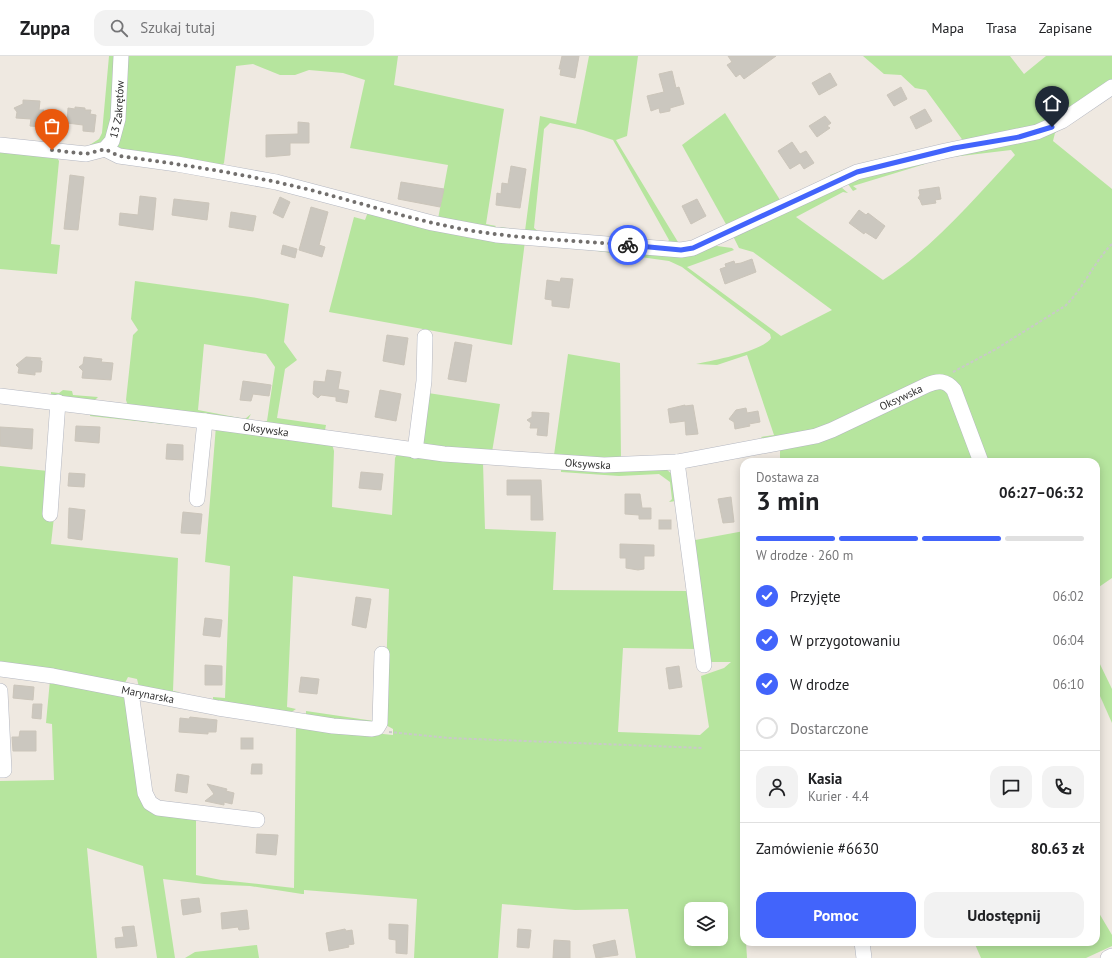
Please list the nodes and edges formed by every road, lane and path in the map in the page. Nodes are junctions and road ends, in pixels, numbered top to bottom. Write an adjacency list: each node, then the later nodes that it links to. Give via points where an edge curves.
1 (121, 56): 4 (street, 13 Zakrętów, via 118,120 112,142)
2 (1112, 87): 4 (street, via 1062,121 1037,132 951,149 857,172 693,248 681,250 527,238 462,229 297,186 119,156)
3 (0, 145): 4 (street, 13 Zakrętów, via 86,154)
4 (105, 149)
5 (1112, 244): 7 (path, via 1101,255 1074,297 1065,306 996,349 953,372)
6 (425, 337): 11 (street, via 424,381)
7 (944, 382): 12 (street, via 954,390); 13 (street, Oksywska, via 934,382 816,436)
8 (0, 396): 9 (street, Oksywska)
9 (58, 402): 10 (street, Oksywska); 15 (street)
10 (205, 420): 11 (street, Oksywska); 14 (street)
11 (415, 451): 13 (street, Oksywska, via 604,465)
12 (980, 458)
13 (677, 462): 17 (street)
14 (197, 499)
15 (50, 514)
16 (382, 654): 21 (street, via 380,723)
17 (704, 665)
18 (0, 669): 20 (street, Marynarska, via 53,676)
19 (0, 691): 23 (street, via 4,770)
20 (131, 692): 21 (street, Marynarska, via 218,708 363,729); 24 (street, via 145,793 150,803 158,808)
21 (377, 728): 22 (path, via 390,732 449,738)
22 (703, 748)
23 (0, 770)
24 (257, 820)
25 (862, 946): 27 (street)
26 (1112, 956): 28 (street)
27 (864, 958)
28 (1108, 958)

